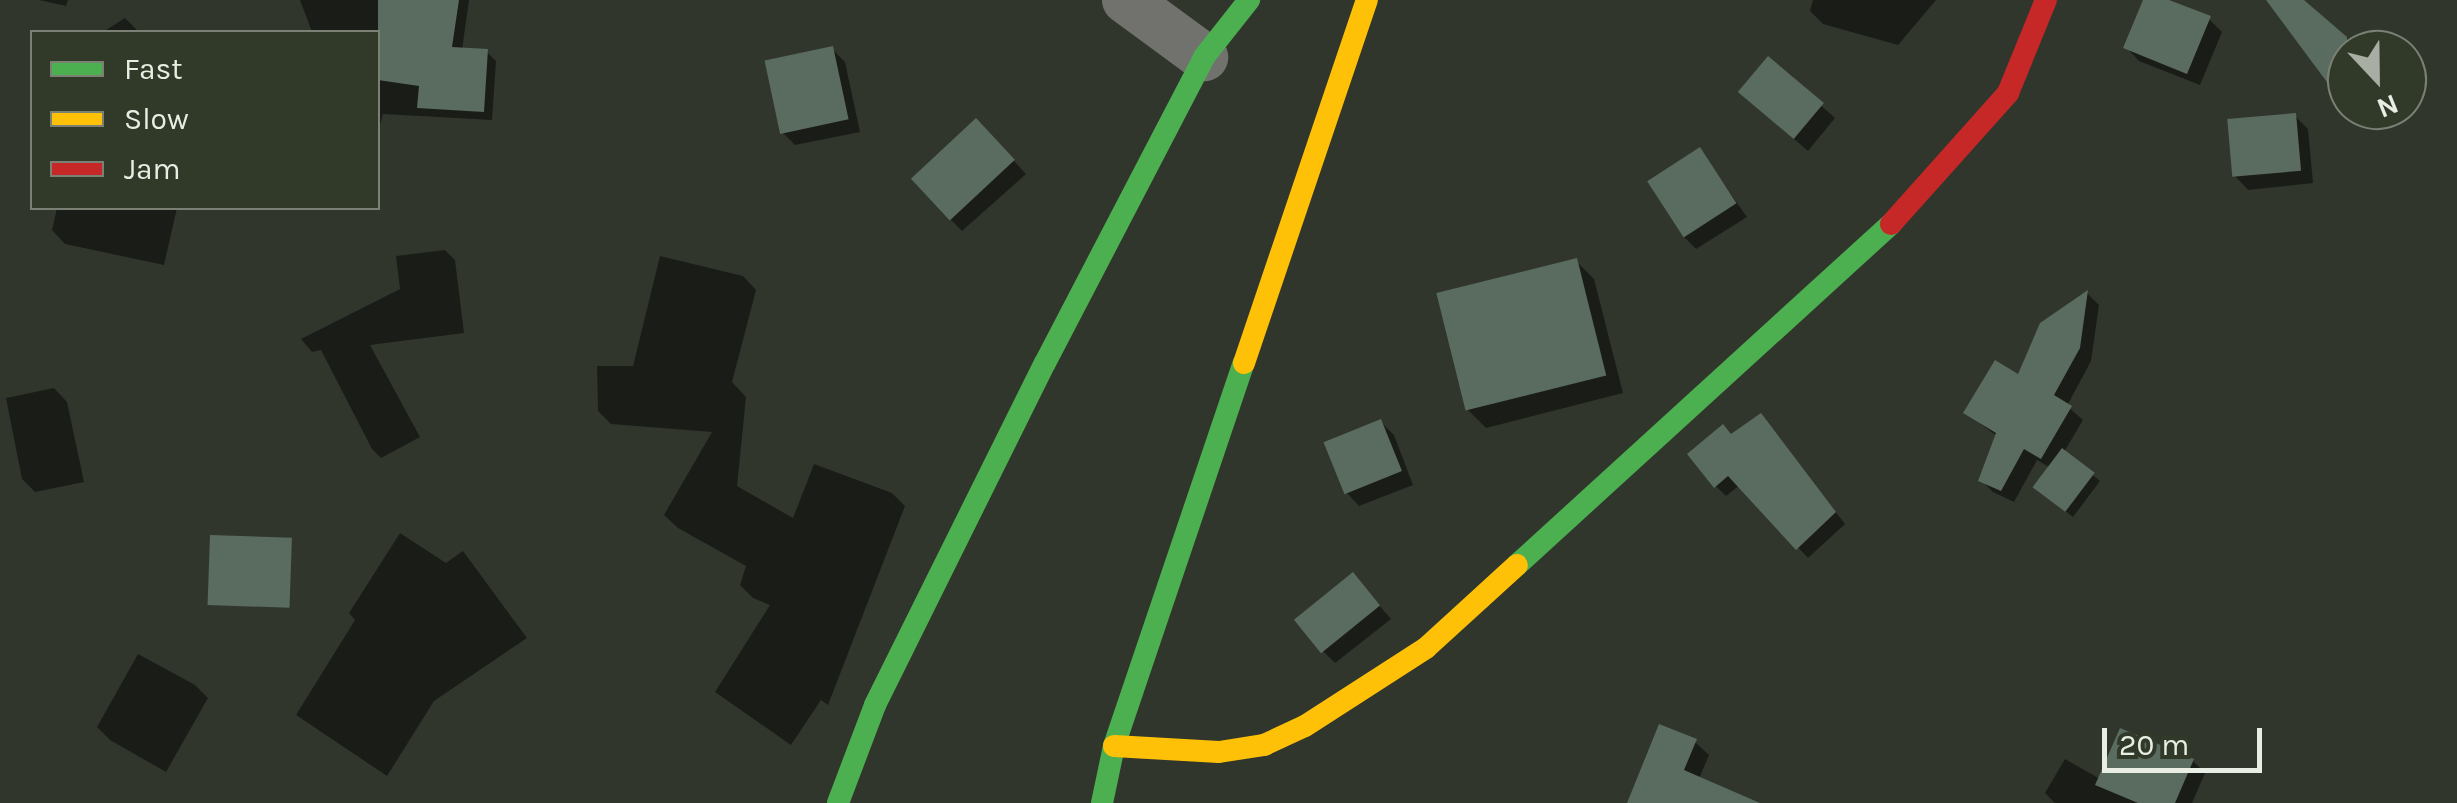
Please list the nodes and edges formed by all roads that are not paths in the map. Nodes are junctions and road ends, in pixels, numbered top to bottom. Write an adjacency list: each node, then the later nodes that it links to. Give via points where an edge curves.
1 (1126, 0): 5 (street)
2 (1249, 0): 5 (street)
3 (1366, 0): 6 (street)
4 (2046, 0): 6 (street, via 2008,92 1916,201 1426,648 1264,746 1219,752)
5 (1204, 56): 7 (street, via 875,705)
6 (1114, 746): 8 (street)
7 (838, 803)
8 (1102, 803)

